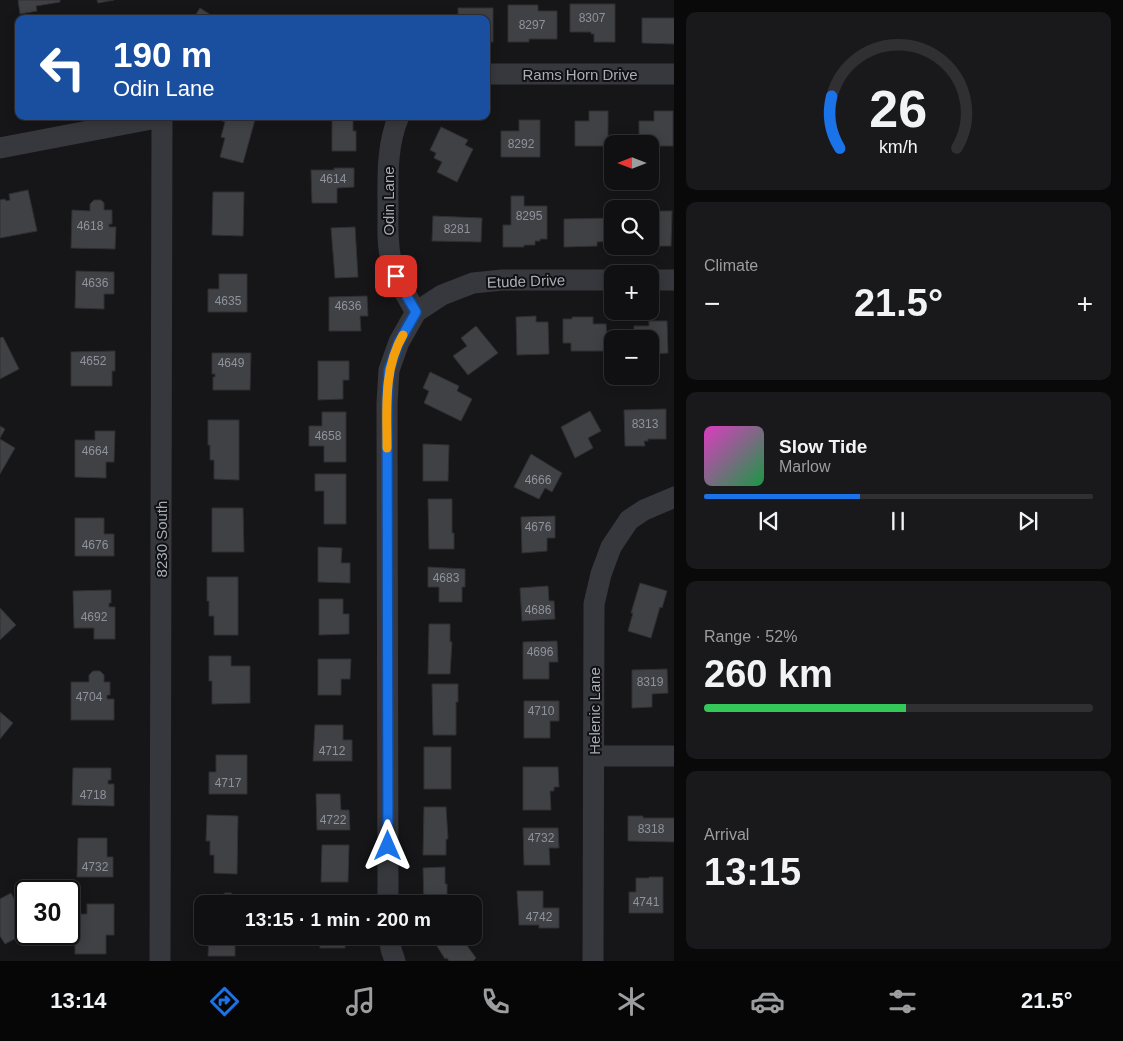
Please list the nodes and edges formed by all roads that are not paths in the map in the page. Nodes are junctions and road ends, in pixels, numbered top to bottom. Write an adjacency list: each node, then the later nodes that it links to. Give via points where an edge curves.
1 (490, 74): 2 (street, Rams Horn Drive)
2 (674, 74)
3 (146, 120): 6 (street)
4 (162, 120): 16 (street, 8230 South)
5 (398, 120): 10 (street, Odin Lane, via 388,161 388,238 391,263)
6 (0, 148)
7 (604, 280): 10 (street, Etude Drive, via 473,283 442,295)
8 (659, 280): 9 (street)
9 (674, 280)
10 (416, 312): 14 (street, via 399,342 389,370 387,403)
11 (674, 497): 12 (street, Helenic Lane, via 629,520 612,547 601,574 594,604)
12 (594, 756): 13 (street); 18 (street, Helenic Lane)
13 (672, 756)
14 (388, 895)
15 (390, 945): 17 (street)
16 (160, 961)
17 (395, 961)
18 (593, 961)

